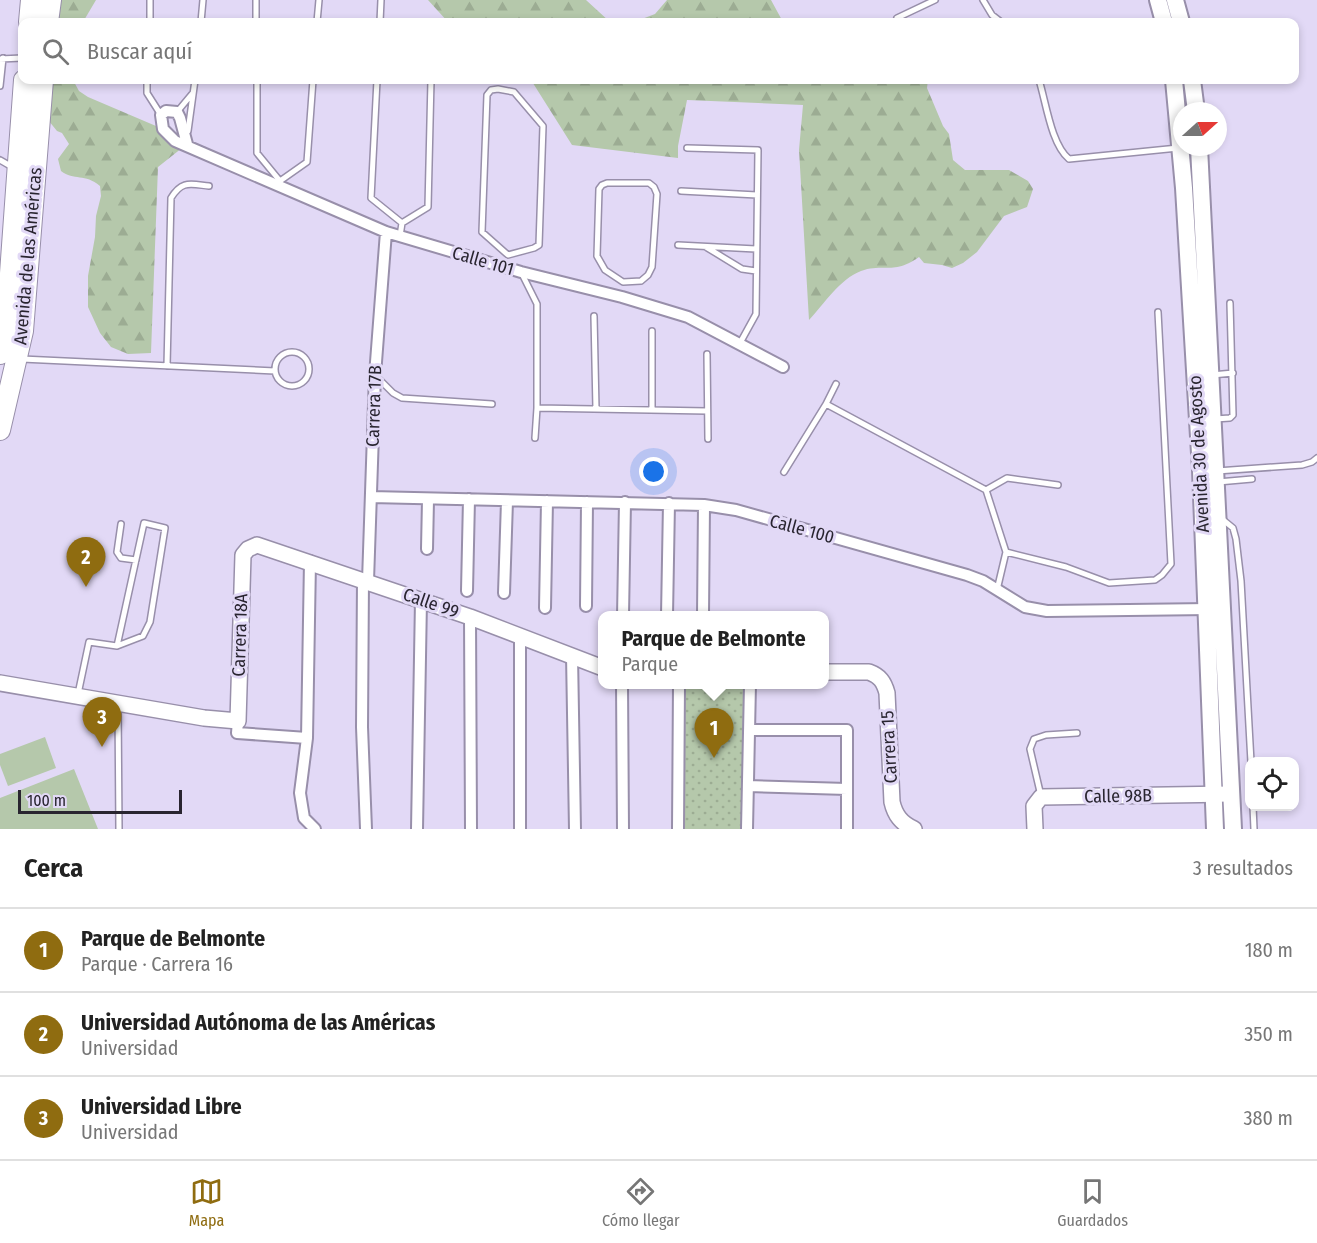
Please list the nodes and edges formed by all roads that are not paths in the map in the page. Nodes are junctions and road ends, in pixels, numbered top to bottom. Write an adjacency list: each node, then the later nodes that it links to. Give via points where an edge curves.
1 (31, 0): 12 (highway)
2 (51, 0): 13 (highway)
3 (150, 0): 14 (lane)
4 (203, 0): 15 (lane)
5 (256, 0): 16 (lane)
6 (319, 0): 17 (lane)
7 (381, 0): 18 (lane)
8 (934, 0): 19 (lane)
9 (983, 0): 20 (lane)
10 (1158, 0): 21 (main road)
11 (1175, 0): 22 (main road)
12 (29, 18)
13 (49, 18)
14 (150, 18)
15 (201, 18)
16 (256, 18)
17 (318, 18)
18 (380, 18)
19 (897, 18)
20 (996, 18)
21 (1163, 18)
22 (1179, 18)
23 (18, 58): 24 (lane)
24 (1, 59): 36 (lane)
25 (24, 84): 49 (highway, Avenida de las Américas)
26 (43, 84): 58 (highway, Avenida de las Américas)
27 (147, 84): 41 (lane, via 147,93)
28 (194, 84): 37 (lane)
29 (256, 84): 50 (lane, via 257,153)
30 (313, 84): 50 (lane, via 307,162)
31 (377, 84): 54 (lane, via 371,198)
32 (431, 84): 54 (lane, via 428,207)
33 (1040, 84): 45 (lane, via 1059,149 1069,159)
34 (1174, 84): 38 (main road, Avenida 30 de Agosto)
35 (1193, 84): 39 (main road)
36 (0, 86)
37 (193, 92): 40 (lane); 42 (lane)
38 (1176, 102)
39 (1195, 102)
40 (177, 112): 41 (street); 43 (street)
41 (160, 115): 43 (street, Calle 101, via 163,129 176,141)
42 (188, 131)
43 (187, 144): 50 (street, Calle 101)
44 (687, 148): 53 (lane, via 758,150)
45 (1173, 149)
46 (1181, 156): 122 (main road, Avenida 30 de Agosto)
47 (1199, 156): 81 (main road, Avenida 30 de Agosto)
48 (0, 160): 49 (lane)
49 (17, 170): 56 (highway, Avenida de las Américas)
50 (280, 183): 55 (street, Calle 101)
51 (209, 186): 76 (lane, via 188,183 177,188 171,198)
52 (681, 191): 53 (lane)
53 (757, 195): 61 (lane)
54 (402, 223): 57 (lane)
55 (386, 232): 57 (street, Calle 101); 80 (street, Carrera 17B)
56 (6, 233): 64 (highway, Avenida de las Américas)
57 (400, 236): 63 (street, Calle 101)
58 (29, 237): 64 (highway, via 19,258); 74 (highway, Avenida de las Américas, via 24,322)
59 (678, 245): 60 (lane)
60 (704, 246): 61 (lane); 65 (lane, via 742,270)
61 (756, 249): 65 (lane)
62 (508, 255): 62 (lane, via 538,245 543,126 514,92 498,89 487,95 482,232); 63 (lane)
63 (506, 267): 66 (street, Calle 101)
64 (5, 269): 74 (highway, Avenida de las Américas)
65 (756, 271): 73 (lane, via 756,314)
66 (521, 272): 68 (street, Calle 101); 85 (lane, via 537,304)
67 (623, 282): 67 (lane, via 604,270 597,256 599,189 607,183 649,183 657,194 652,267 641,281); 68 (lane)
68 (622, 297): 73 (street, Calle 101, via 688,317)
69 (1230, 303): 79 (lane)
70 (1158, 312): 112 (lane, via 1171,564 1155,580 1109,583)
71 (594, 316): 86 (lane)
72 (652, 331): 87 (lane)
73 (740, 343): 77 (street, Calle 101)
74 (5, 346): 76 (lane); 90 (highway, Avenida de las Américas)
75 (707, 354): 88 (lane)
76 (167, 366): 78 (lane)
77 (783, 367)
78 (275, 371): 78 (lane, via 282,384 297,386 309,369 302,356 287,353 280,357)
79 (1233, 373): 81 (lane); 89 (lane, via 1233,415)
80 (375, 375): 83 (lane, via 402,398); 99 (street, Carrera 17B)
81 (1211, 375): 89 (main road, Avenida 30 de Agosto)
82 (836, 384): 84 (lane)
83 (492, 404)
84 (826, 404): 94 (lane); 98 (lane)
85 (537, 408): 86 (lane); 91 (lane)
86 (596, 409): 87 (lane)
87 (652, 410): 88 (lane)
88 (707, 411): 92 (lane)
89 (1213, 419): 95 (main road, Avenida 30 de Agosto)
90 (0, 430)
91 (535, 438)
92 (708, 439)
93 (1317, 458): 95 (lane, via 1302,465)
94 (784, 472)
95 (1216, 476): 96 (lane); 108 (main road, Avenida 30 de Agosto)
96 (1252, 478)
97 (1058, 485): 98 (lane, via 1007,478)
98 (986, 490): 112 (lane)
99 (371, 497): 101 (street, Calle 100); 115 (street, Carrera 17B)
100 (469, 499): 101 (street, Calle 100); 102 (street, Calle 100); 117 (street)
101 (428, 500): 111 (street)
102 (507, 501): 103 (street, Calle 100); 118 (street)
103 (547, 501): 104 (street, Calle 100); 121 (street)
104 (587, 502): 105 (street, Calle 100); 120 (street)
105 (625, 502): 106 (street, Calle 100); 123 (street)
106 (669, 503): 107 (street, Calle 100); 124 (street)
107 (704, 505): 116 (street, Calle 100, via 736,510 947,569); 125 (street)
108 (1218, 517): 122 (main road, Avenida 30 de Agosto); 142 (lane, via 1233,528 1236,539)
109 (121, 524): 113 (lane, via 117,552 121,558)
110 (257, 545): 114 (street, Calle 99); 138 (street, Carrera 18A, via 243,555)
111 (427, 549)
112 (1006, 552): 116 (lane)
113 (136, 560): 128 (lane); 128 (lane, via 144,523 165,528 150,622 142,636)
114 (310, 561): 115 (street, Calle 99); 141 (street)
115 (365, 580): 119 (street, Calle 99); 151 (street, Carrera 17B, via 362,727)
116 (997, 590): 122 (street, Calle 100, via 1025,608 1047,611)
117 (467, 591)
118 (504, 593)
119 (421, 600): 126 (street, Calle 99); 152 (street)
120 (586, 606)
121 (546, 608)
122 (1214, 609): 145 (main road, Avenida 30 de Agosto); 146 (main road, Avenida 30 de Agosto)
123 (623, 611)
124 (667, 611)
125 (703, 611)
126 (470, 617): 127 (street, Calle 99); 153 (street)
127 (520, 636): 129 (street, Calle 99); 154 (street)
128 (117, 646): 136 (lane, via 89,642)
129 (572, 656): 130 (street, Calle 99); 155 (street)
130 (598, 666)
131 (829, 672): 160 (street, Carrera 15, via 869,672 884,684 892,801 898,816)
132 (0, 683): 136 (street)
133 (622, 689): 156 (street)
134 (679, 689): 157 (street)
135 (750, 689): 139 (street)
136 (78, 696): 137 (street)
137 (117, 703): 138 (street); 149 (lane)
138 (237, 727): 141 (street)
139 (749, 730): 143 (street); 144 (street, via 847,730)
140 (1077, 734): 147 (lane, via 1034,739 1030,749)
141 (307, 738): 150 (street, via 300,793 304,818)
142 (1251, 757)
143 (748, 786): 144 (street); 158 (street)
144 (847, 789): 159 (street)
145 (1231, 794): 146 (street, Calle 98B); 163 (main road, Avenida 30 de Agosto)
146 (1212, 795): 147 (street, Calle 98B); 162 (main road, Avenida 30 de Agosto)
147 (1041, 797): 161 (street, via 1034,806)
148 (1253, 811): 164 (lane)
149 (119, 829)
150 (315, 829)
151 (366, 829)
152 (417, 829)
153 (471, 829)
154 (520, 829)
155 (575, 829)
156 (623, 829)
157 (678, 829)
158 (747, 829)
159 (847, 829)
160 (914, 829)
161 (1035, 829)
162 (1215, 829)
163 (1233, 829)
164 (1254, 829)

